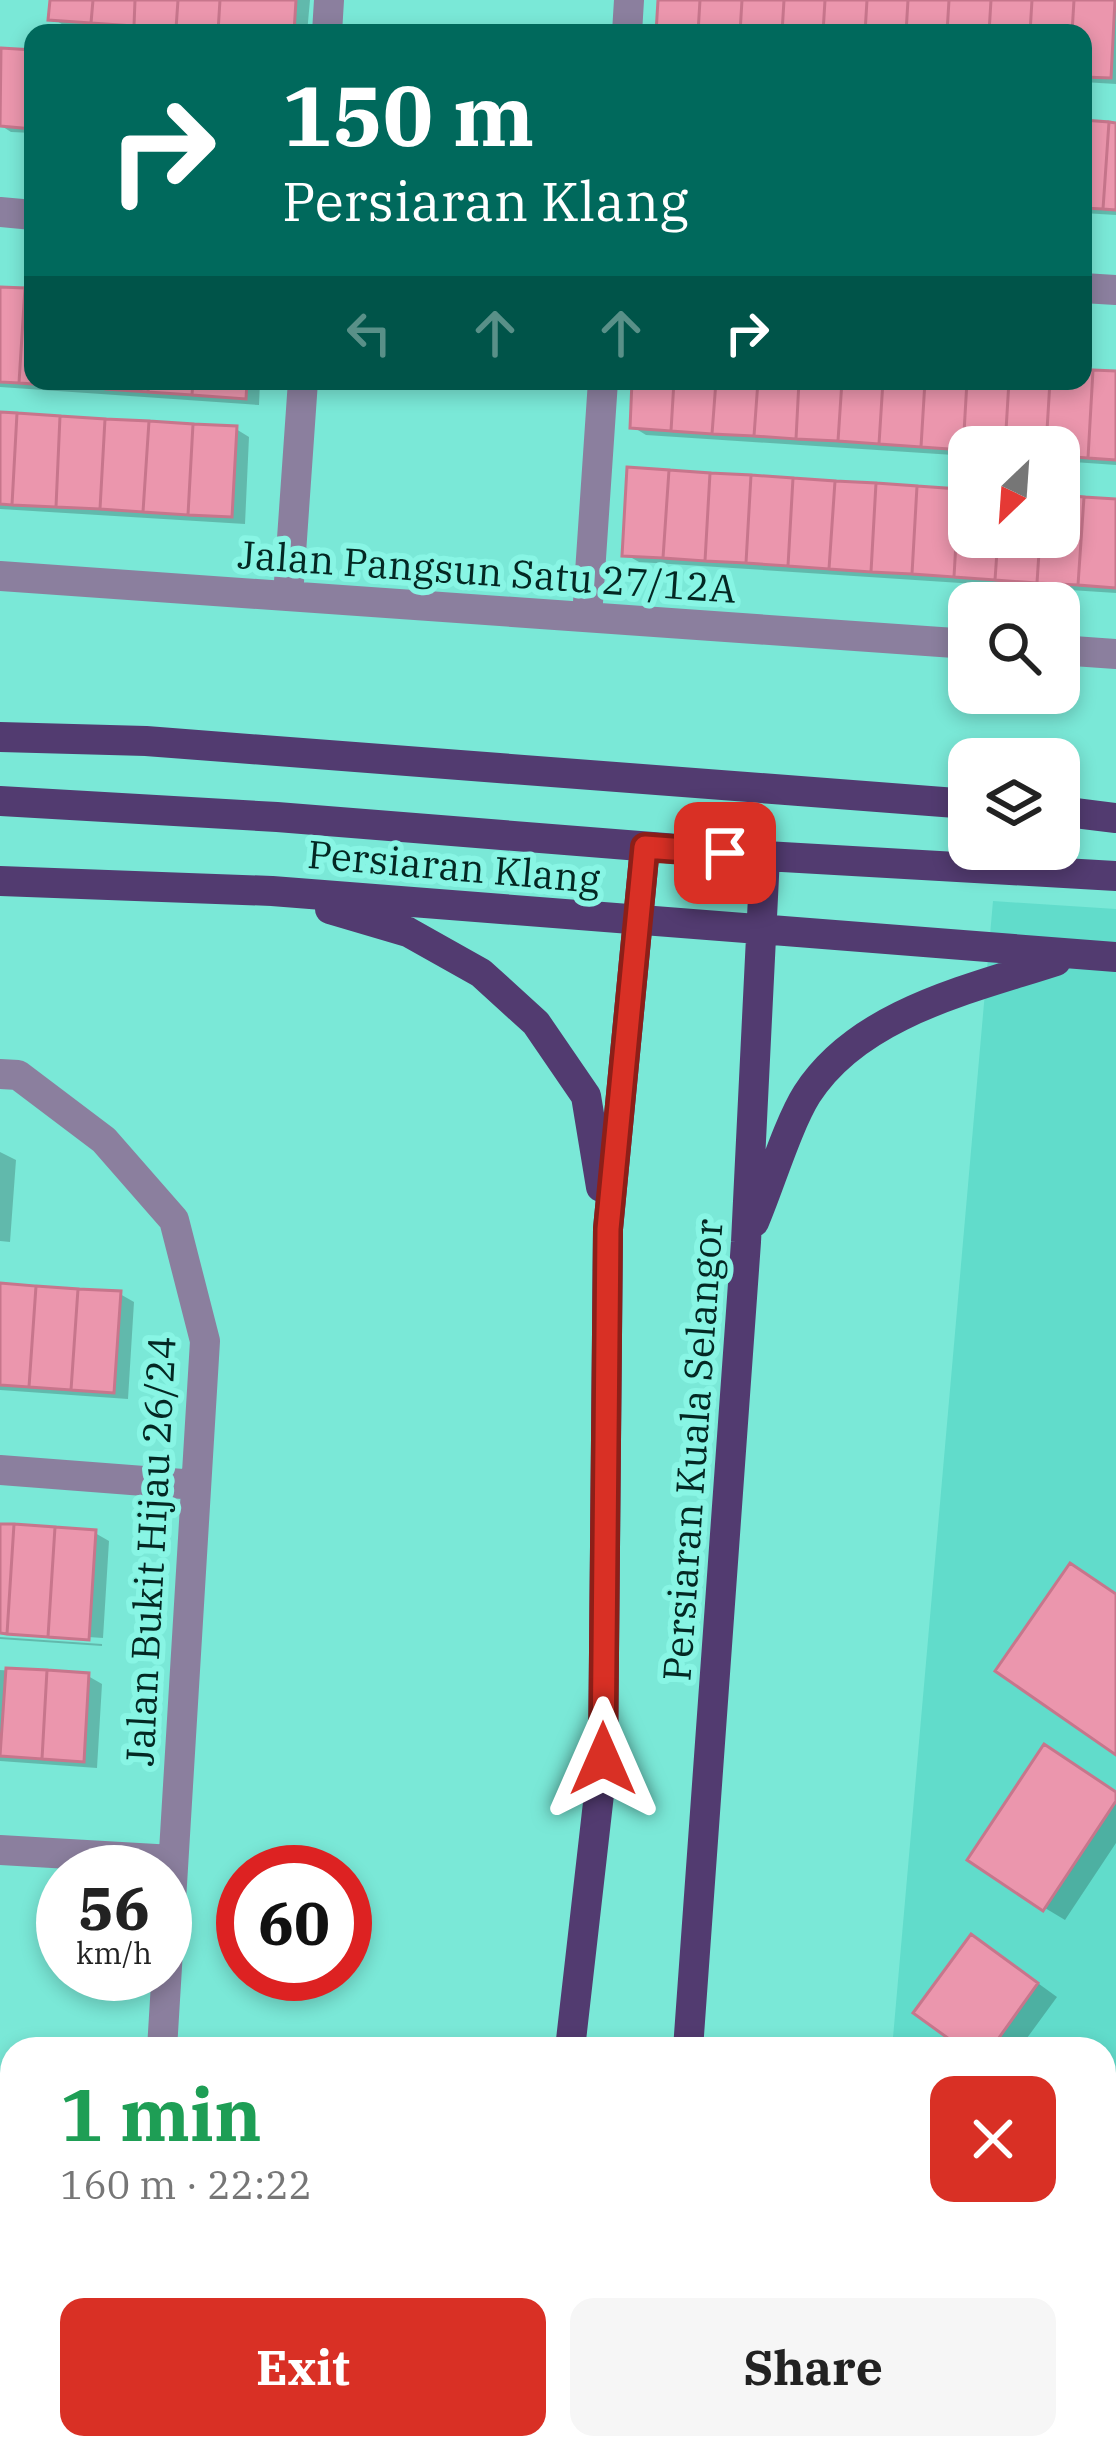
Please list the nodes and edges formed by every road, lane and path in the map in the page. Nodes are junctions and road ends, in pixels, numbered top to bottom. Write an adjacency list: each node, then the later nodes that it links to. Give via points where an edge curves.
1 (302, 390): 4 (street)
2 (602, 390): 5 (street)
3 (0, 576): 4 (street, Jalan Pangsun Satu 27/12A)
4 (288, 596): 5 (street, Jalan Pangsun Satu 27/12A)
5 (587, 617): 6 (street, Jalan Pangsun Satu 27/12A)
6 (948, 643)
7 (1080, 651): 8 (street)
8 (1116, 654)
9 (0, 737): 11 (main road, via 146,741)
10 (0, 802): 14 (main road, Persiaran Klang)
11 (948, 802)
12 (1080, 814): 13 (main road)
13 (1116, 818)
14 (645, 847): 15 (main road, Persiaran Klang); 19 (main road, Persiaran Kuala Selangor)
15 (765, 856): 16 (main road, Persiaran Klang); 20 (main road, Persiaran Kuala Selangor)
16 (1116, 876)
17 (0, 881): 18 (main road, Persiaran Klang)
18 (272, 891): 19 (main road, Persiaran Klang); 24 (main road, via 408,932 481,973 536,1023 586,1096)
19 (637, 920): 20 (main road, Persiaran Klang); 24 (main road, Persiaran Kuala Selangor)
20 (761, 930): 21 (main road, Persiaran Klang); 25 (main road, Persiaran Kuala Selangor)
21 (1073, 956): 22 (main road, Persiaran Klang); 25 (main road, via 931,1002 856,1043 808,1094)
22 (1116, 957)
23 (0, 1074): 27 (street, Jalan Bukit Hijau 26/24, via 19,1075 104,1140 174,1220 205,1341)
24 (608, 1229): 33 (main road, Persiaran Kuala Selangor, via 603,1759)
25 (746, 1242): 34 (main road, Persiaran Kuala Selangor)
26 (0, 1470): 27 (street)
27 (196, 1485): 28 (street, Jalan Bukit Hijau 26/24)
28 (174, 1845)
29 (0, 1850): 30 (street)
30 (36, 1852)
31 (165, 2001): 32 (street, Jalan Bukit Hijau 26/24)
32 (163, 2037)
33 (571, 2037)
34 (689, 2037)

